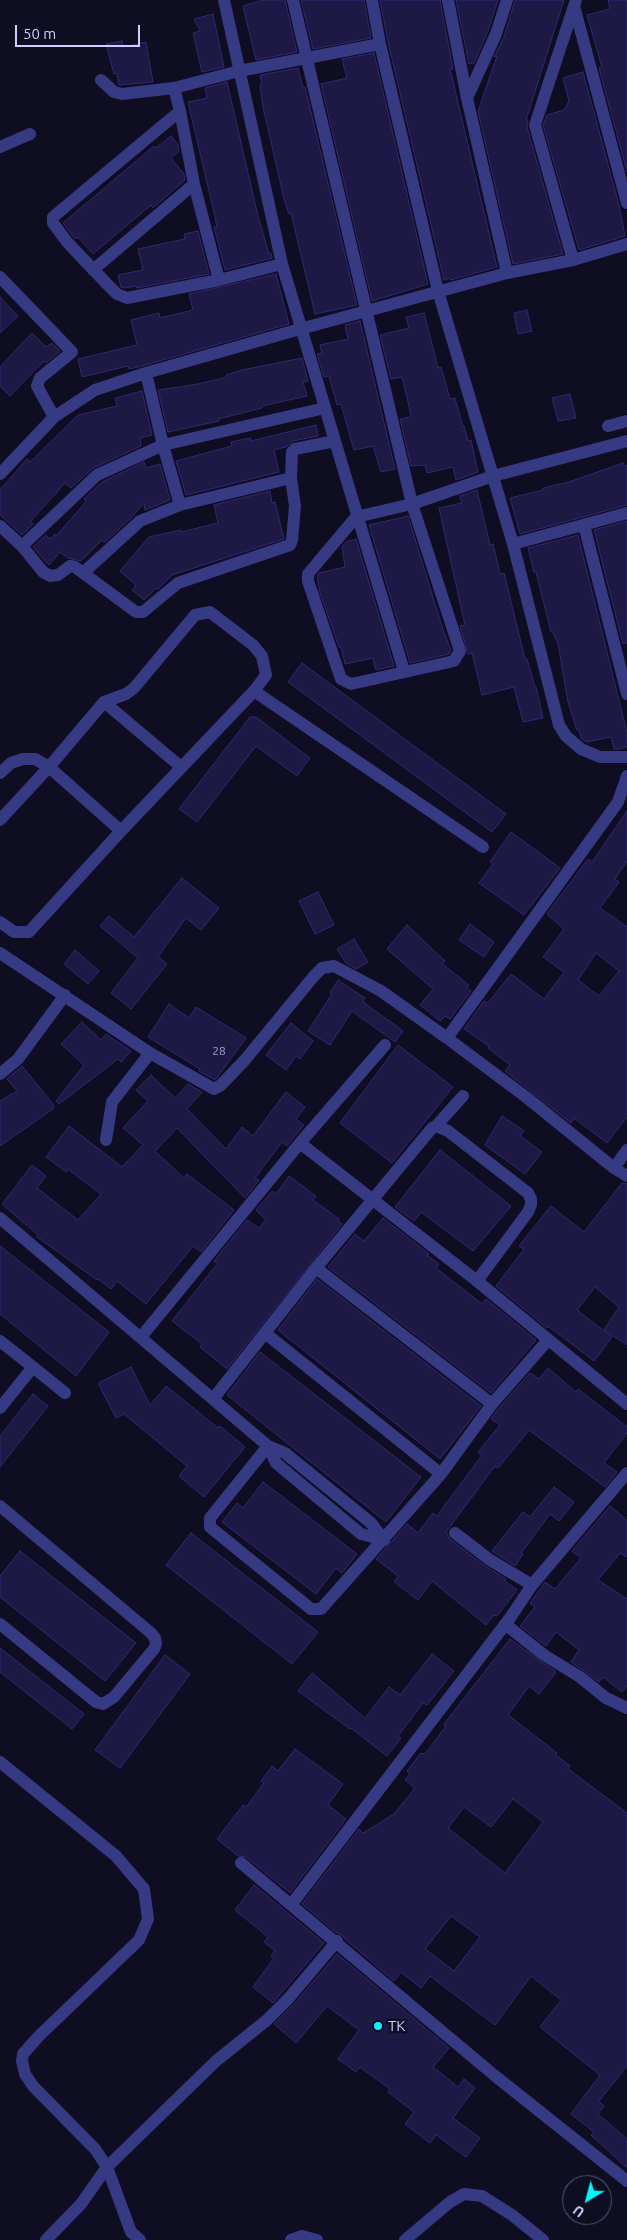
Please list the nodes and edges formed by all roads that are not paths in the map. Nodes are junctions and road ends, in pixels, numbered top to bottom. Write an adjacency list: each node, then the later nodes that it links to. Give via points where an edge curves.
1 (224, 0): 9 (street)
2 (293, 0): 8 (street)
3 (372, 0): 7 (street)
4 (448, 0): 12 (street)
5 (507, 0): 12 (street, via 496,34)
6 (575, 3): 17 (street); 19 (street, via 535,125)
7 (380, 44): 8 (street); 25 (street)
8 (307, 59): 9 (street); 26 (street)
9 (239, 71): 11 (street); 20 (street)
10 (101, 80): 11 (street, via 114,92 122,94)
11 (174, 88): 13 (street)
12 (467, 98): 22 (street)
13 (180, 111): 16 (street); 21 (street, via 53,217 53,223 67,242)
14 (30, 134): 15 (street)
15 (0, 148)
16 (194, 184): 21 (street); 24 (street)
17 (627, 203)
18 (627, 244): 19 (street)
19 (573, 260): 22 (street)
20 (282, 264): 24 (street); 27 (street)
21 (94, 270): 24 (street, via 117,294 127,298)
22 (507, 273): 25 (street)
23 (0, 277): 30 (street, via 72,352 40,378 37,386)
24 (219, 280)
25 (438, 292): 26 (street); 37 (street)
26 (366, 311): 27 (street); 39 (street)
27 (300, 329): 28 (street); 29 (street)
28 (146, 373): 30 (street, via 95,390); 35 (street)
29 (325, 408): 33 (street); 35 (street)
30 (54, 417): 36 (street)
31 (627, 421): 32 (street)
32 (608, 426)
33 (335, 441): 38 (street, via 295,449); 42 (street)
34 (627, 441): 37 (street)
35 (163, 445): 40 (street); 46 (street, via 97,475)
36 (0, 474)
37 (493, 476): 39 (street); 45 (street)
38 (291, 478): 40 (street); 47 (street, via 295,506 292,540 286,547 184,580 140,613)
39 (412, 504): 42 (street); 48 (street, via 460,651 454,661)
40 (180, 505): 47 (street, via 140,521)
41 (627, 513): 43 (street)
42 (356, 517): 48 (street); 48 (street, via 317,561 308,574 308,581 341,679 351,684)
43 (584, 525): 45 (street); 50 (street)
44 (0, 526): 46 (street)
45 (513, 544): 52 (street, via 559,726 581,749 600,756)
46 (22, 546): 47 (street, via 50,576 58,575 70,566)
47 (83, 573)
48 (404, 671)
49 (254, 691): 51 (street, via 266,675 262,656 253,645 210,612 195,615 134,688 119,698); 53 (street); 60 (street)
50 (627, 694)
51 (104, 702): 53 (street); 54 (street)
52 (627, 757)
53 (181, 766): 59 (street)
54 (49, 767): 55 (street, via 35,759 23,760); 58 (street); 59 (street)
55 (0, 773)
56 (627, 776): 57 (street)
57 (623, 805): 64 (street)
58 (0, 820)
59 (121, 831): 61 (street, via 29,932 14,932)
60 (483, 847)
61 (0, 922)
62 (0, 954): 63 (street)
63 (65, 996): 66 (street); 67 (street, via 18,1060)
64 (447, 1038): 66 (street, via 381,991 334,966 322,968 314,976 244,1061 214,1089); 73 (street)
65 (386, 1045): 71 (street)
66 (150, 1053): 70 (street, via 112,1102)
67 (0, 1074)
68 (463, 1096): 69 (street)
69 (436, 1126): 75 (street); 78 (street, via 456,1136 528,1193 531,1199 528,1212)
70 (106, 1140)
71 (300, 1143): 75 (street); 80 (street)
72 (627, 1150): 73 (street)
73 (614, 1168): 74 (street)
74 (627, 1176)
75 (374, 1201): 77 (street); 78 (street)
76 (0, 1218): 80 (street)
77 (316, 1268): 79 (street); 86 (street)
78 (477, 1281): 81 (street)
79 (265, 1333): 85 (street); 90 (street)
80 (141, 1337): 85 (street)
81 (548, 1340): 86 (street); 87 (street)
82 (0, 1341): 83 (street)
83 (33, 1367): 84 (street); 88 (street)
84 (65, 1393)
85 (213, 1399): 89 (street)
86 (492, 1404): 90 (street)
87 (627, 1404)
88 (0, 1408)
89 (268, 1446): 94 (street, via 276,1463 361,1534); 94 (street, via 210,1518 210,1527 216,1533 311,1609 317,1610 322,1609)
90 (441, 1474): 94 (street)
91 (627, 1474): 95 (street)
92 (0, 1506): 96 (street, via 150,1633 156,1644 114,1697 103,1704 96,1702)
93 (455, 1533): 95 (street, via 490,1560)
94 (384, 1540)
95 (532, 1585): 97 (street)
96 (0, 1624)
97 (505, 1624): 98 (street, via 606,1698); 101 (street)
98 (627, 1708)
99 (0, 1762): 103 (street, via 116,1856 144,1889 148,1918 139,1940 39,2036 23,2054 22,2061 33,2086 96,2149)
100 (241, 1863): 101 (street)
101 (291, 1905): 102 (street)
102 (337, 1942): 103 (street, via 267,2020 216,2061); 104 (street, via 494,2075)
103 (107, 2167): 105 (street, via 81,2204); 106 (street, via 126,2220)
104 (627, 2181)
105 (46, 2240)
106 (140, 2240)
107 (291, 2240): 108 (street, via 302,2236)
108 (317, 2240)
109 (405, 2240): 110 (street, via 464,2194 482,2196)
110 (543, 2240)

